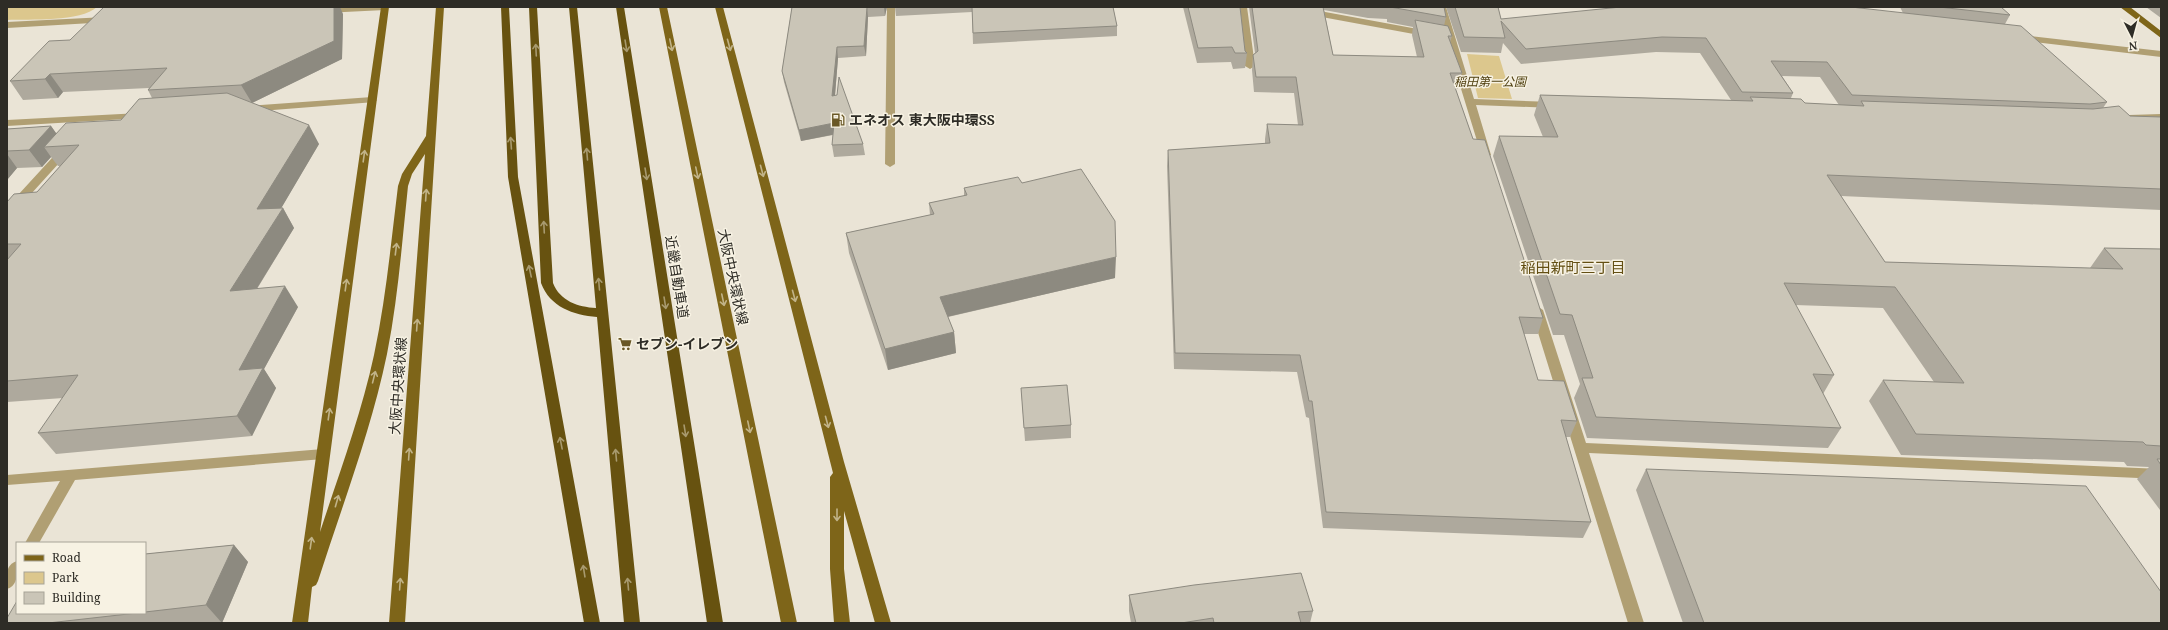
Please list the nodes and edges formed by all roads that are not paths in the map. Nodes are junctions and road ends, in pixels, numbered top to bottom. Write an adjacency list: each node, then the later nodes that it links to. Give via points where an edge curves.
1 (385, 7): 15 (street); 26 (main road)
2 (440, 7): 36 (main road, 大阪中央環状線)
3 (505, 7): 55 (highway, one-way to 3, via 513,177)
4 (533, 7): 42 (highway, one-way to 4, via 573,308 552,294 549,289)
5 (573, 7): 56 (highway, one-way to 5)
6 (620, 7): 57 (highway, 近畿自動車道, one-way to 57)
7 (663, 7): 58 (main road, 大阪中央環状線, one-way to 58)
8 (719, 7): 45 (main road, one-way to 45)
9 (891, 7): 38 (street)
10 (1243, 7): 25 (street)
11 (1284, 7): 17 (street)
12 (1342, 7): 17 (street)
13 (1442, 7): 23 (street)
14 (2124, 7): 21 (main road)
15 (313, 10)
16 (104, 12): 19 (street)
17 (1342, 18): 23 (street)
18 (118, 20): 19 (street)
19 (95, 21): 20 (street)
20 (7, 25)
21 (2161, 35)
22 (2009, 37): 24 (street)
23 (1450, 38): 27 (street)
24 (2161, 54)
25 (1250, 66)
26 (372, 100): 29 (street); 44 (main road, one-way to 26)
27 (1469, 102): 28 (street); 39 (street)
28 (1563, 106)
29 (237, 109)
30 (149, 115): 32 (street)
31 (2161, 117): 33 (street, via 2145,116)
32 (93, 119): 34 (street); 35 (street)
33 (2116, 120)
34 (7, 123)
35 (84, 129)
36 (430, 136): 52 (main road, one-way to 36, via 357,440 380,356 388,314 403,186 407,174); 54 (main road, 大阪中央環状線, one-way to 36)
37 (74, 140): 40 (street)
38 (890, 164)
39 (1490, 166)
40 (7, 214)
41 (1533, 300): 43 (street)
42 (601, 313)
43 (1582, 448): 46 (street); 61 (street)
44 (323, 454): 47 (street); 52 (main road, one-way to 44)
45 (837, 462): 59 (main road, one-way to 59, via 837,569); 60 (main road)
46 (2161, 474)
47 (72, 475): 48 (street); 49 (street)
48 (7, 480)
49 (33, 542)
50 (16, 569): 51 (street)
51 (7, 583)
52 (303, 605): 53 (main road)
53 (300, 623)
54 (397, 623)
55 (592, 623)
56 (632, 623)
57 (714, 623)
58 (789, 623)
59 (842, 623)
60 (883, 623)
61 (1636, 623)

